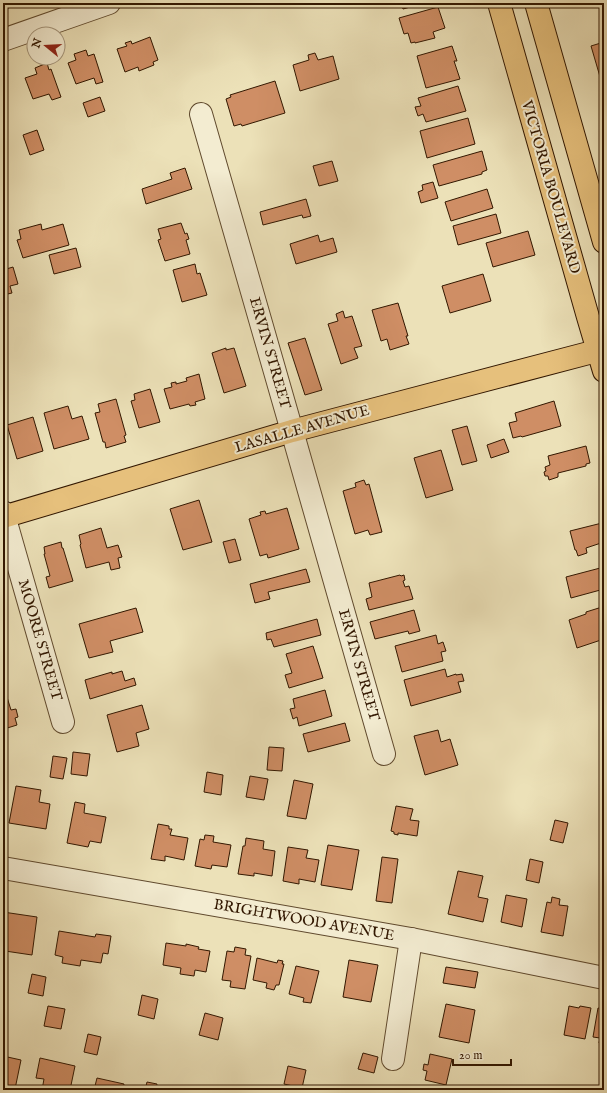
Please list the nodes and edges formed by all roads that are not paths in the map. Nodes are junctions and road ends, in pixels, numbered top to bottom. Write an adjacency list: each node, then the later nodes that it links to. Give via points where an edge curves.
1 (109, 3): 4 (street)
2 (499, 3): 7 (main road, VICTORIA BOULEVARD, via 588,317)
3 (536, 3): 6 (main road)
4 (3, 40)
5 (201, 114): 9 (street, ERVIN STREET)
6 (604, 242)
7 (601, 349): 8 (main road, VICTORIA BOULEVARD); 9 (main road, LASALLE AVENUE)
8 (604, 371)
9 (292, 431): 10 (main road, LASALLE AVENUE); 12 (street, ERVIN STREET)
10 (3, 515): 11 (street, MOORE STREET)
11 (63, 722)
12 (384, 754)
13 (3, 868): 14 (street, BRIGHTWOOD AVENUE)
14 (411, 939): 15 (street, BRIGHTWOOD AVENUE); 16 (street)
15 (604, 978)
16 (393, 1060)

